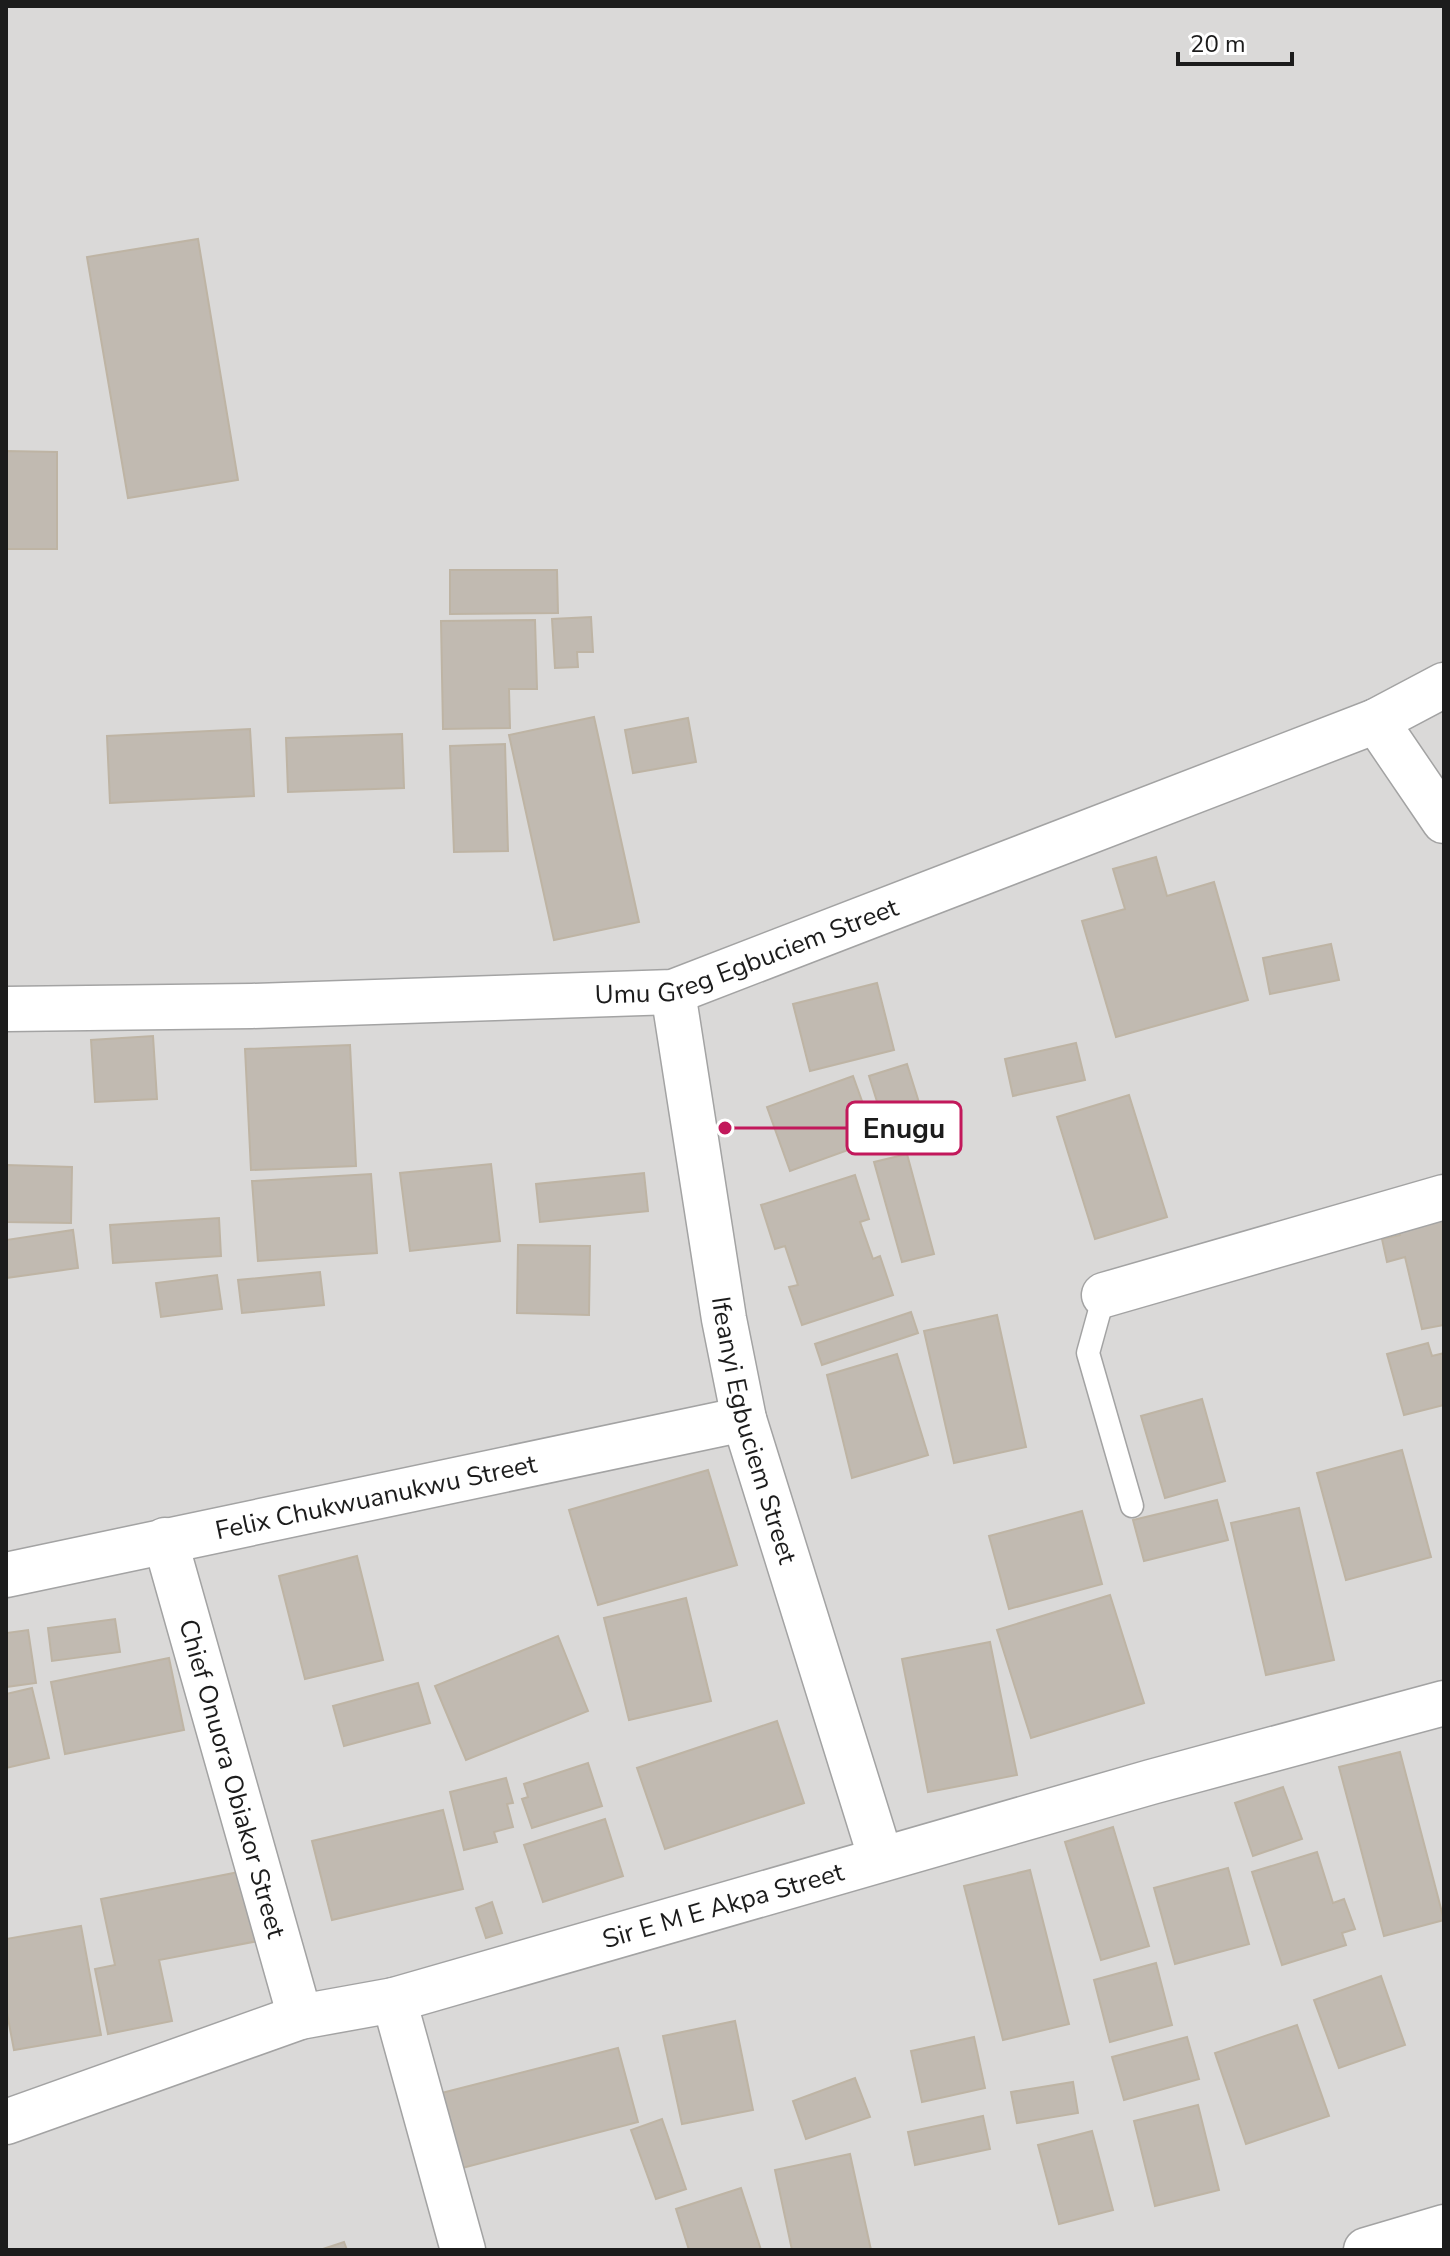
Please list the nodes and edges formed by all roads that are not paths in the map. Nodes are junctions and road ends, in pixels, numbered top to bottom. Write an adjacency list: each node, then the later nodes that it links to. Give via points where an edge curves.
1 (1444, 685): 2 (street, Umu Greg Egbuciem Street)
2 (1376, 721): 3 (street); 4 (street, Umu Greg Egbuciem Street)
3 (1444, 821)
4 (673, 992): 5 (street, Umu Greg Egbuciem Street); 8 (street, Ifeanyi Egbuciem Street)
5 (6, 1009)
6 (1444, 1197): 7 (street)
7 (1104, 1295): 9 (lane, via 1088,1353)
8 (744, 1419): 10 (street, Felix Chukwuanukwu Street); 13 (street, Ifeanyi Egbuciem Street)
9 (1132, 1506)
10 (165, 1540): 11 (street, Felix Chukwuanukwu Street); 15 (street, Chief Onuora Obiakor Street)
11 (6, 1575)
12 (1444, 1703): 13 (street, Sir E M E Akpa Street)
13 (881, 1859): 14 (street, Sir E M E Akpa Street)
14 (394, 2000): 15 (street, Sir E M E Akpa Street); 18 (street)
15 (300, 2017): 16 (street, Sir E M E Akpa Street)
16 (6, 2122)
17 (1444, 2227): 19 (street)
18 (463, 2250)
19 (1366, 2250)

